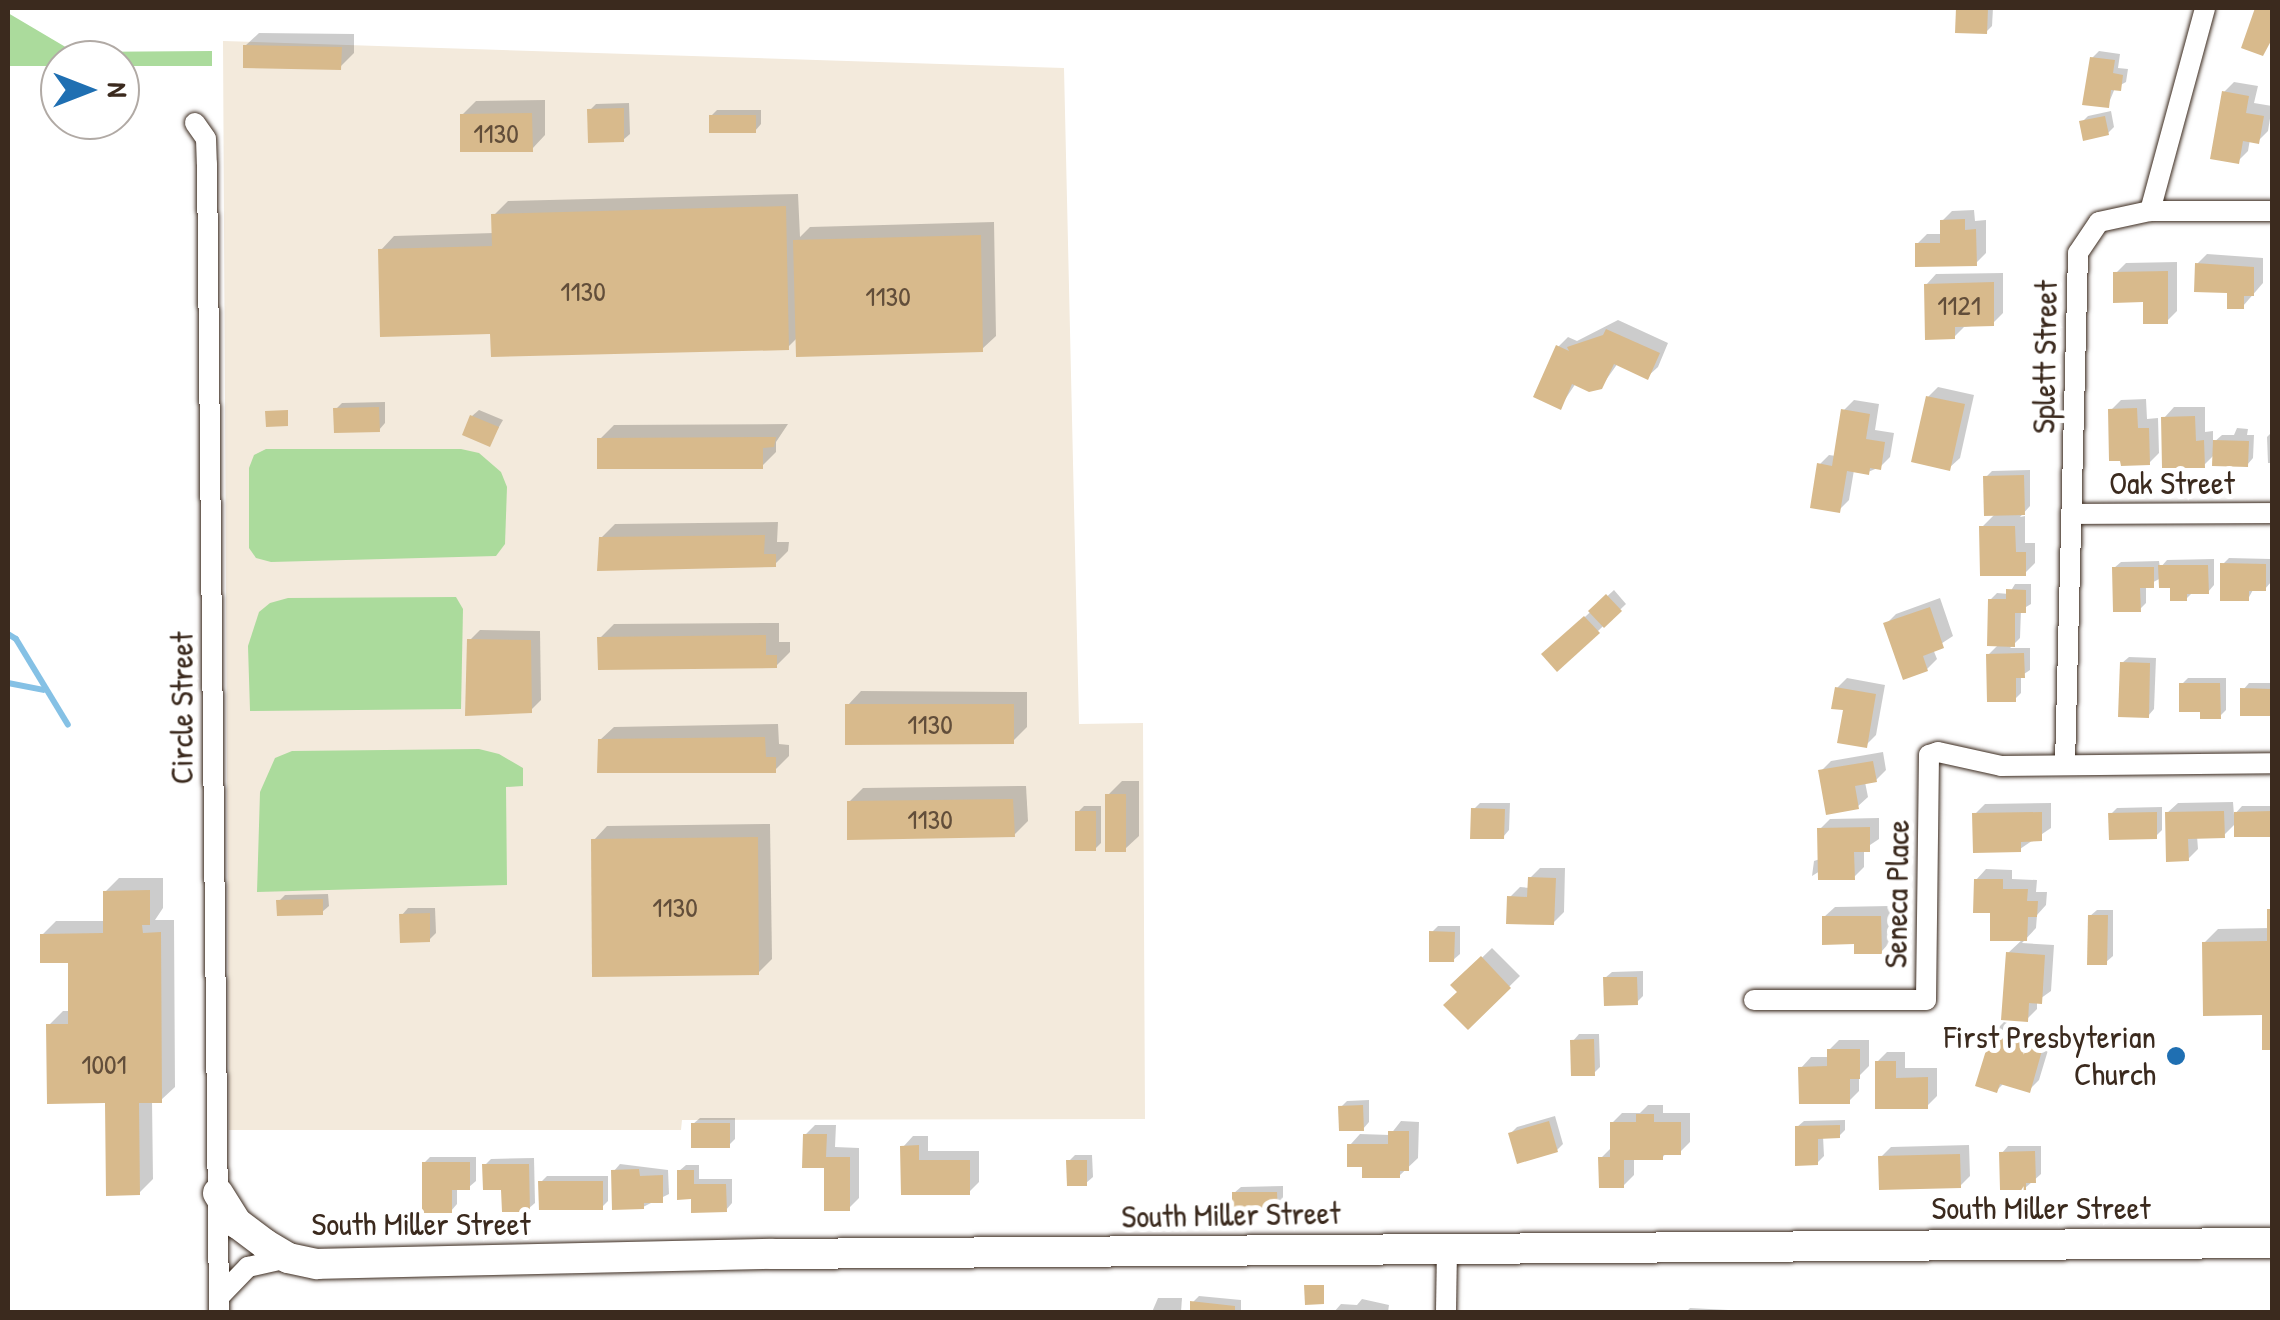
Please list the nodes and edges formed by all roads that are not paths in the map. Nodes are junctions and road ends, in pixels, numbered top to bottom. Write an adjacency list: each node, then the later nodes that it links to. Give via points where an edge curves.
1 (2206, 8): 4 (street)
2 (195, 123): 10 (street, Circle Street, via 206,139 207,164)
3 (2272, 211): 4 (street, Splett Street)
4 (2150, 212): 6 (street, Splett Street, via 2098,222 2078,253)
5 (2272, 513): 6 (street, Oak Street)
6 (2072, 514): 7 (street, Splett Street)
7 (2065, 764): 8 (street); 9 (street, Seneca Place, via 2001,766 1929,755 1926,1000)
8 (2272, 764)
9 (1754, 1000)
10 (218, 1193): 13 (street, South Miller Street, via 238,1223); 14 (street, Circle Street)
11 (2272, 1243): 12 (street, South Miller Street)
12 (1448, 1247): 13 (street, South Miller Street, via 317,1264); 15 (street)
13 (288, 1258): 14 (street, Circle Street, via 248,1267)
14 (219, 1305)
15 (1446, 1312)

